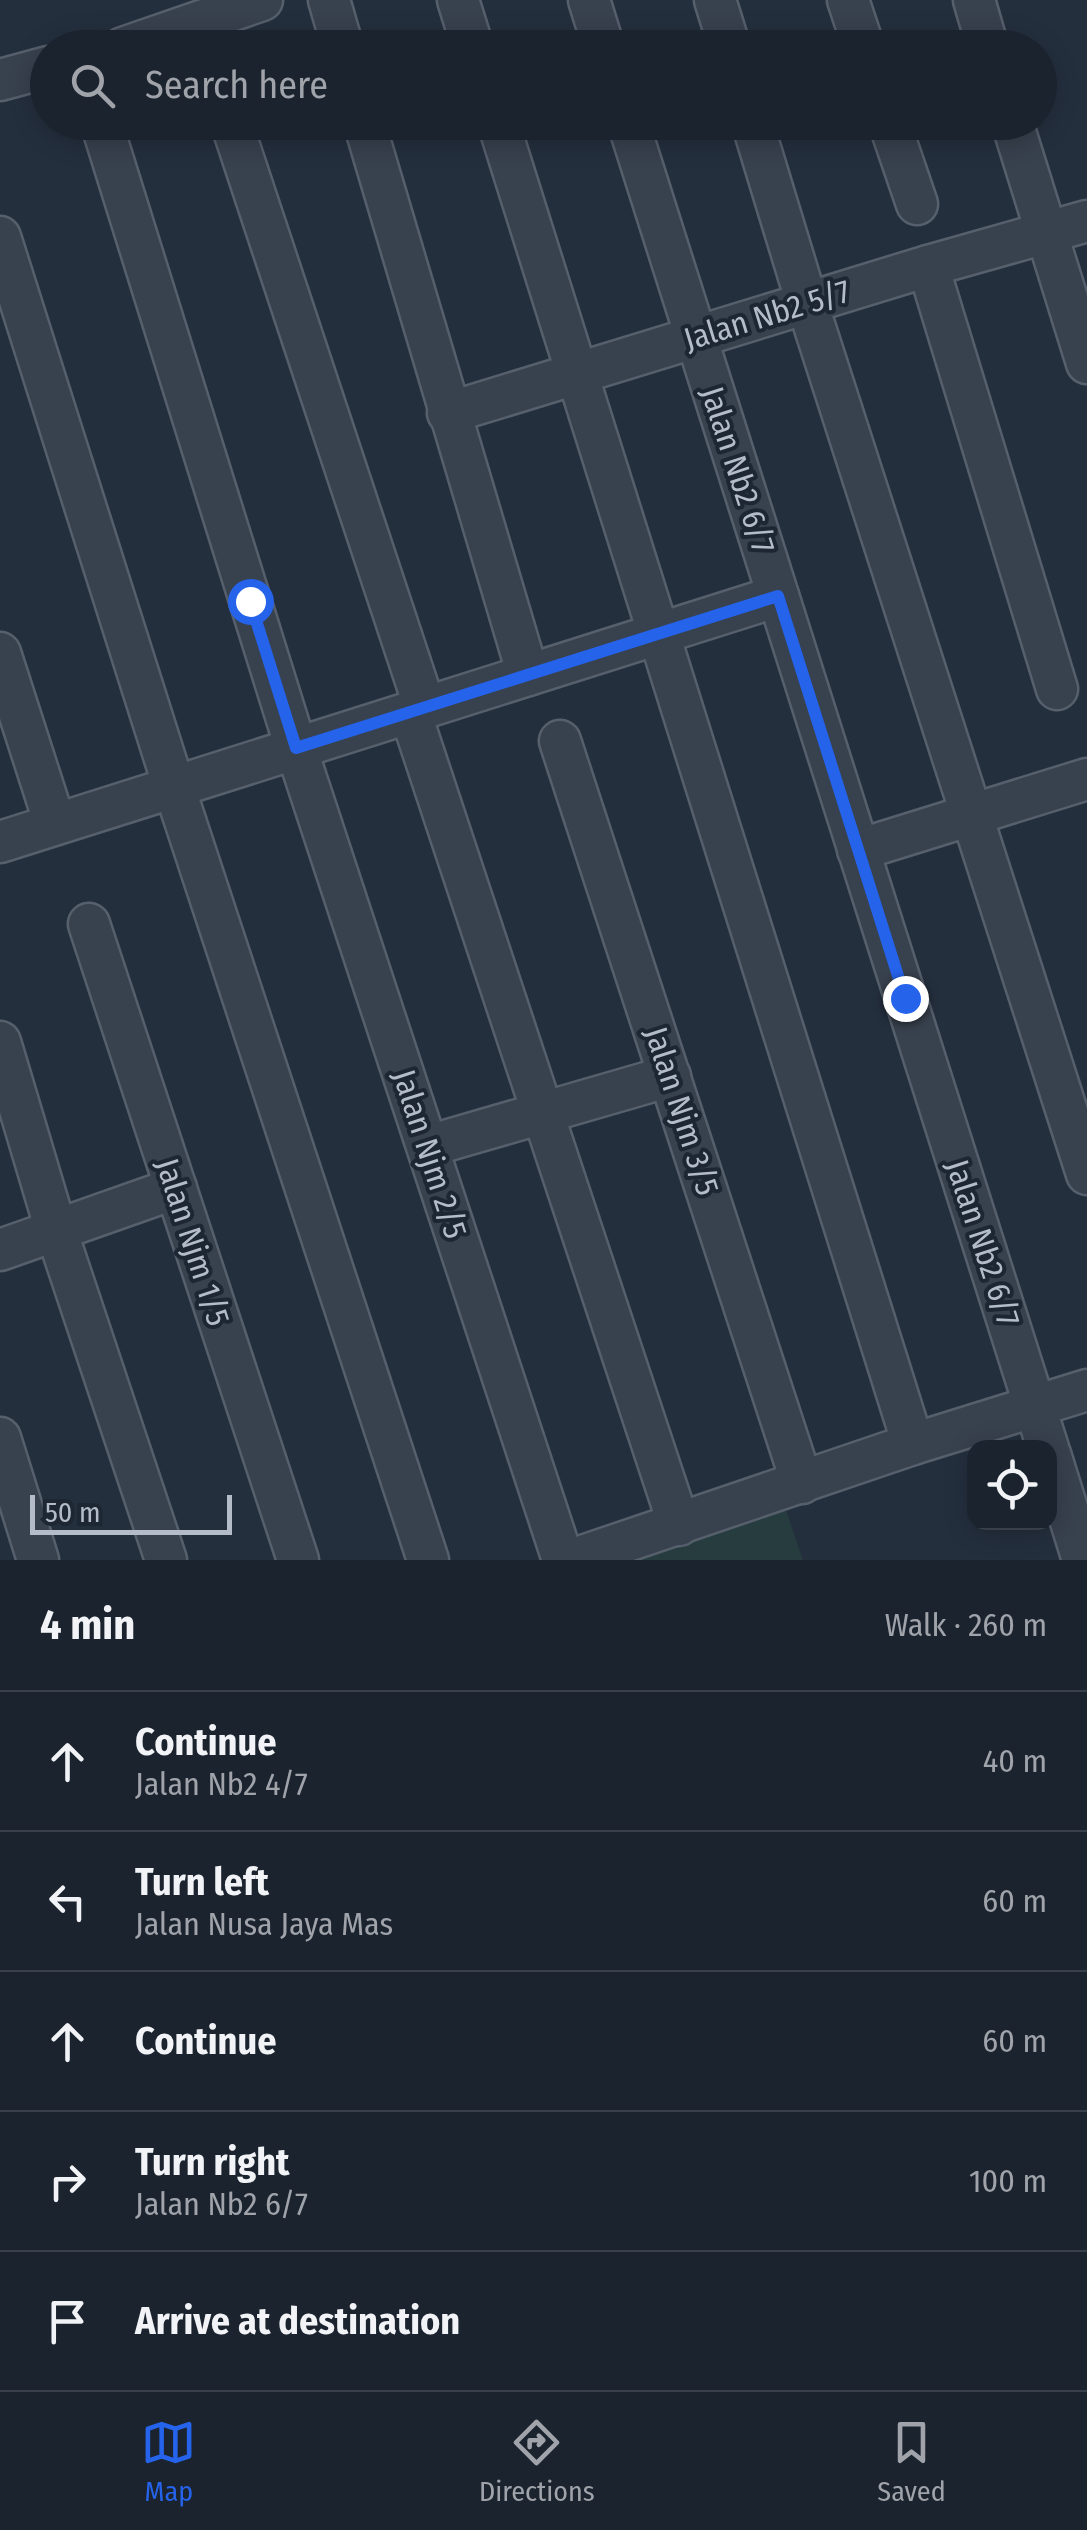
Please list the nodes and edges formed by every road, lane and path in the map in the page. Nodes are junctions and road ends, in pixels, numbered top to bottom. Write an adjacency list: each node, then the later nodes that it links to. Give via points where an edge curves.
1 (262, 0): 8 (street)
2 (329, 0): 9 (street)
3 (458, 0): 10 (street)
4 (589, 0): 11 (street)
5 (715, 0): 12 (street)
6 (848, 0): 13 (street)
7 (974, 0): 14 (street)
8 (211, 30)
9 (337, 30)
10 (467, 30)
11 (598, 30)
12 (724, 30)
13 (858, 30)
14 (983, 30)
15 (30, 72): 16 (street)
16 (0, 80)
17 (107, 140): 42 (street, Jalan Njm 2/5)
18 (237, 140): 40 (street)
19 (369, 140): 34 (street)
20 (504, 140): 33 (street)
21 (634, 140): 31 (street, Jalan Nb2 6/7)
22 (757, 140): 30 (street)
23 (895, 140): 25 (street)
24 (1018, 140): 27 (street)
25 (916, 204)
26 (1087, 221): 27 (street, Jalan Nb2 5/7)
27 (1046, 233): 29 (street, Jalan Nb2 5/7); 32 (street)
28 (0, 237): 44 (street)
29 (928, 266): 30 (street, Jalan Nb2 5/7); 39 (street)
30 (807, 303): 31 (street, Jalan Nb2 5/7); 45 (street)
31 (696, 337): 33 (street, Jalan Nb2 5/7); 35 (street, Jalan Nb2 6/7)
32 (1087, 362)
33 (579, 374): 34 (street, Jalan Nb2 5/7); 36 (street)
34 (448, 413): 38 (street)
35 (778, 596): 36 (street); 48 (street, Jalan Nb2 6/7)
36 (660, 633): 38 (street); 62 (street)
37 (0, 654): 46 (street)
38 (528, 675): 40 (street)
39 (1057, 689)
40 (418, 710): 42 (street); 52 (street)
41 (560, 741): 51 (street, Jalan Njm 3/5)
42 (296, 748): 44 (street); 53 (street, Jalan Njm 2/5)
43 (1087, 780): 45 (street)
44 (174, 787): 46 (street); 69 (street)
45 (974, 814): 48 (street); 54 (street)
46 (55, 824): 47 (street)
47 (0, 842)
48 (858, 850): 59 (street, Jalan Nb2 6/7)
49 (90, 924): 55 (street, Jalan Njm 1/5)
50 (0, 1042): 56 (street)
51 (670, 1076): 52 (street); 64 (street, Jalan Njm 3/5)
52 (543, 1112): 53 (street); 65 (street)
53 (428, 1146): 70 (street, Jalan Njm 2/5)
54 (1087, 1174)
55 (176, 1188): 56 (street); 68 (street, Jalan Njm 1/5)
56 (56, 1230): 57 (street); 67 (street)
57 (0, 1250)
58 (1087, 1390): 59 (street)
59 (1034, 1406): 61 (street, Jalan Nb2 6/7); 62 (street)
60 (0, 1438): 66 (street)
61 (1045, 1440)
62 (913, 1444): 64 (street)
63 (1057, 1479): 72 (street, Jalan Nb2 6/7)
64 (802, 1482): 65 (street)
65 (679, 1524): 71 (street)
66 (38, 1560)
67 (166, 1560)
68 (298, 1560)
69 (428, 1560)
70 (562, 1560)
71 (571, 1560)
72 (1083, 1560)

